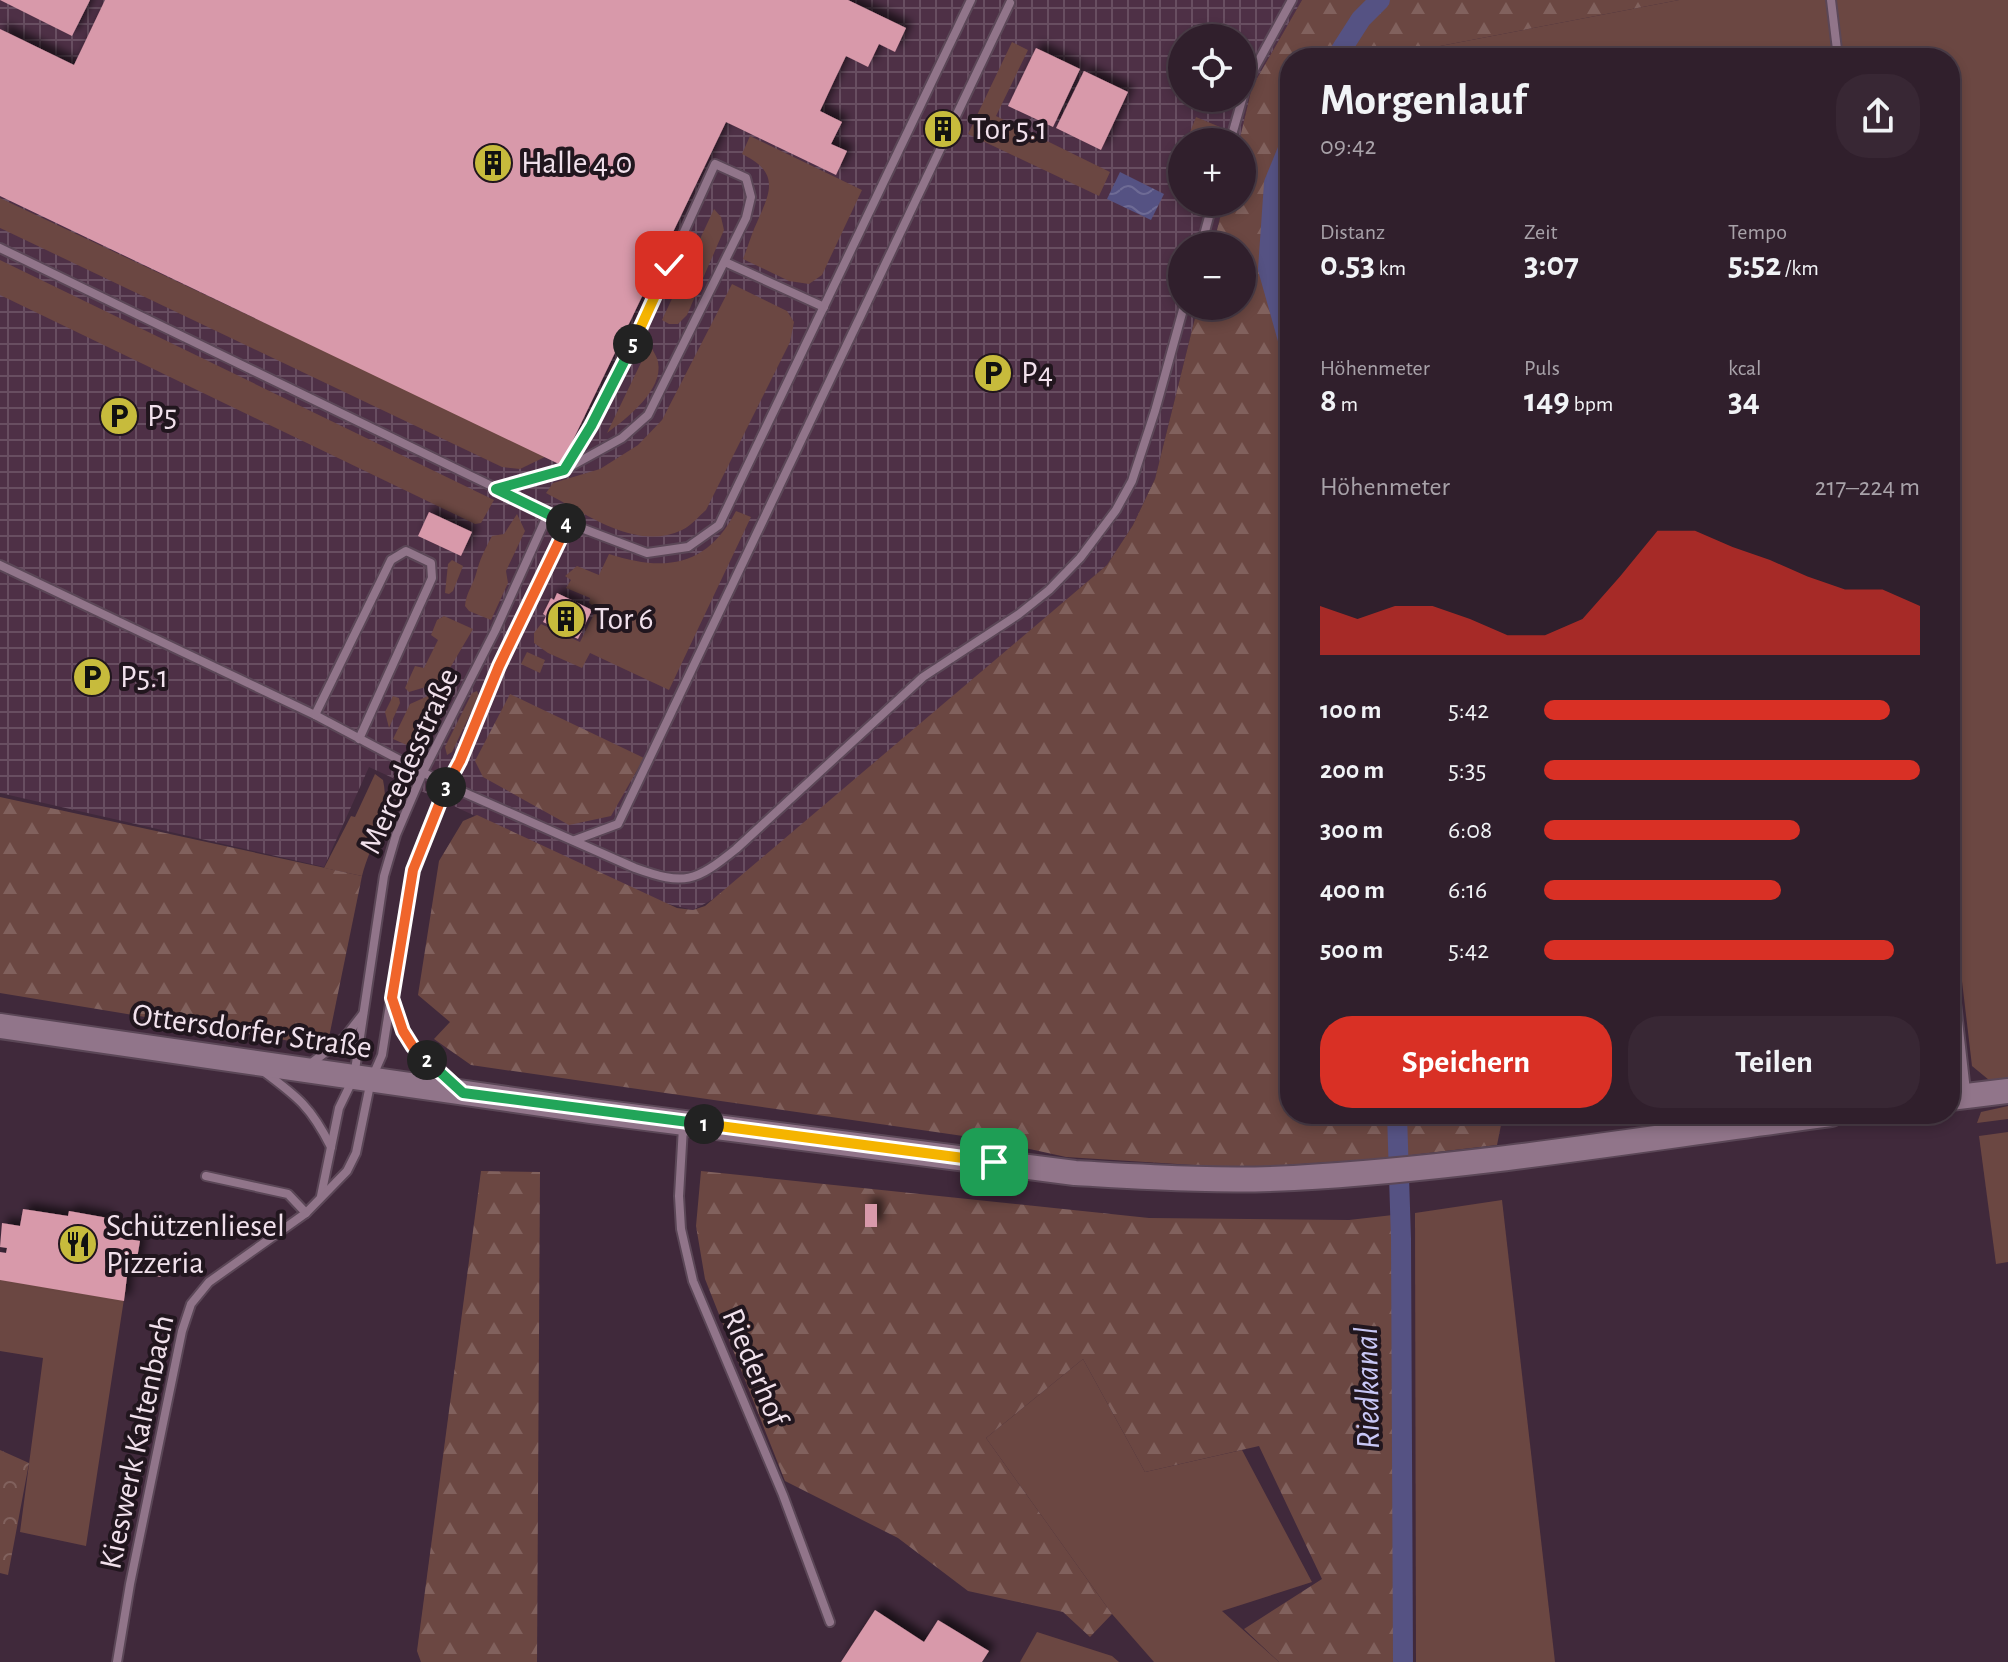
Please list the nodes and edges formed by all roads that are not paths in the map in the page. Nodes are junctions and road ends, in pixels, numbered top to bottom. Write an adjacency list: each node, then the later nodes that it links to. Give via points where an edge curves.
1 (971, 0): 9 (lane)
2 (1292, 0): 6 (lane, via 1247,82)
3 (1831, 0): 5 (lane)
4 (1010, 3): 20 (lane, via 618,824)
5 (1837, 48)
6 (1234, 128)
7 (0, 248): 12 (lane)
8 (725, 262): 9 (lane); 11 (lane, via 648,415 622,438); 11 (lane, via 751,197 746,178 715,164 623,366)
9 (824, 307): 14 (lane, via 719,525 688,547 647,553)
10 (1180, 320): 20 (lane, via 1132,481 1080,558 1049,590 923,677 707,872 685,880 662,878)
11 (564, 470): 12 (lane)
12 (496, 489): 13 (lane)
13 (548, 514): 14 (lane); 18 (lane, Mercedesstraße)
14 (568, 523): 19 (lane, Mercedesstraße)
15 (0, 565): 16 (lane)
16 (315, 715): 17 (lane); 17 (lane, via 391,560 406,551 431,563 432,578)
17 (359, 739): 18 (lane)
18 (423, 772): 19 (lane); 22 (lane, Mercedesstraße, via 384,876)
19 (447, 785): 20 (lane); 21 (lane, Mercedesstraße, via 413,870)
20 (575, 840)
21 (392, 998): 26 (lane, Mercedesstraße, via 382,1055); 28 (lane, via 413,1047)
22 (363, 1014): 25 (lane, via 345,1037); 26 (lane, Mercedesstraße)
23 (0, 1026): 24 (street, Ottersdorfer Straße)
24 (252, 1064): 25 (street, Ottersdorfer Straße); 32 (lane, via 304,1103)
25 (301, 1070): 26 (street, Ottersdorfer Straße)
26 (362, 1078): 28 (street, Ottersdorfer Straße); 32 (lane, via 339,1108); 34 (lane, Kieswerk Kaltenbach, via 356,1153 347,1171)
27 (2008, 1091): 29 (street)
28 (463, 1093): 30 (street, Ottersdorfer Straße)
29 (1960, 1097)
30 (683, 1122): 31 (street, Ottersdorfer Straße, via 1075,1173 1216,1180 1422,1168); 36 (lane, Riederhof, via 681,1229 693,1281)
31 (1755, 1124)
32 (331, 1147): 34 (lane)
33 (206, 1176): 35 (lane, via 288,1194)
34 (321, 1197): 35 (lane, Kieswerk Kaltenbach)
35 (306, 1213): 37 (lane, Kieswerk Kaltenbach, via 209,1282 191,1304)
36 (830, 1622)
37 (117, 1662)

